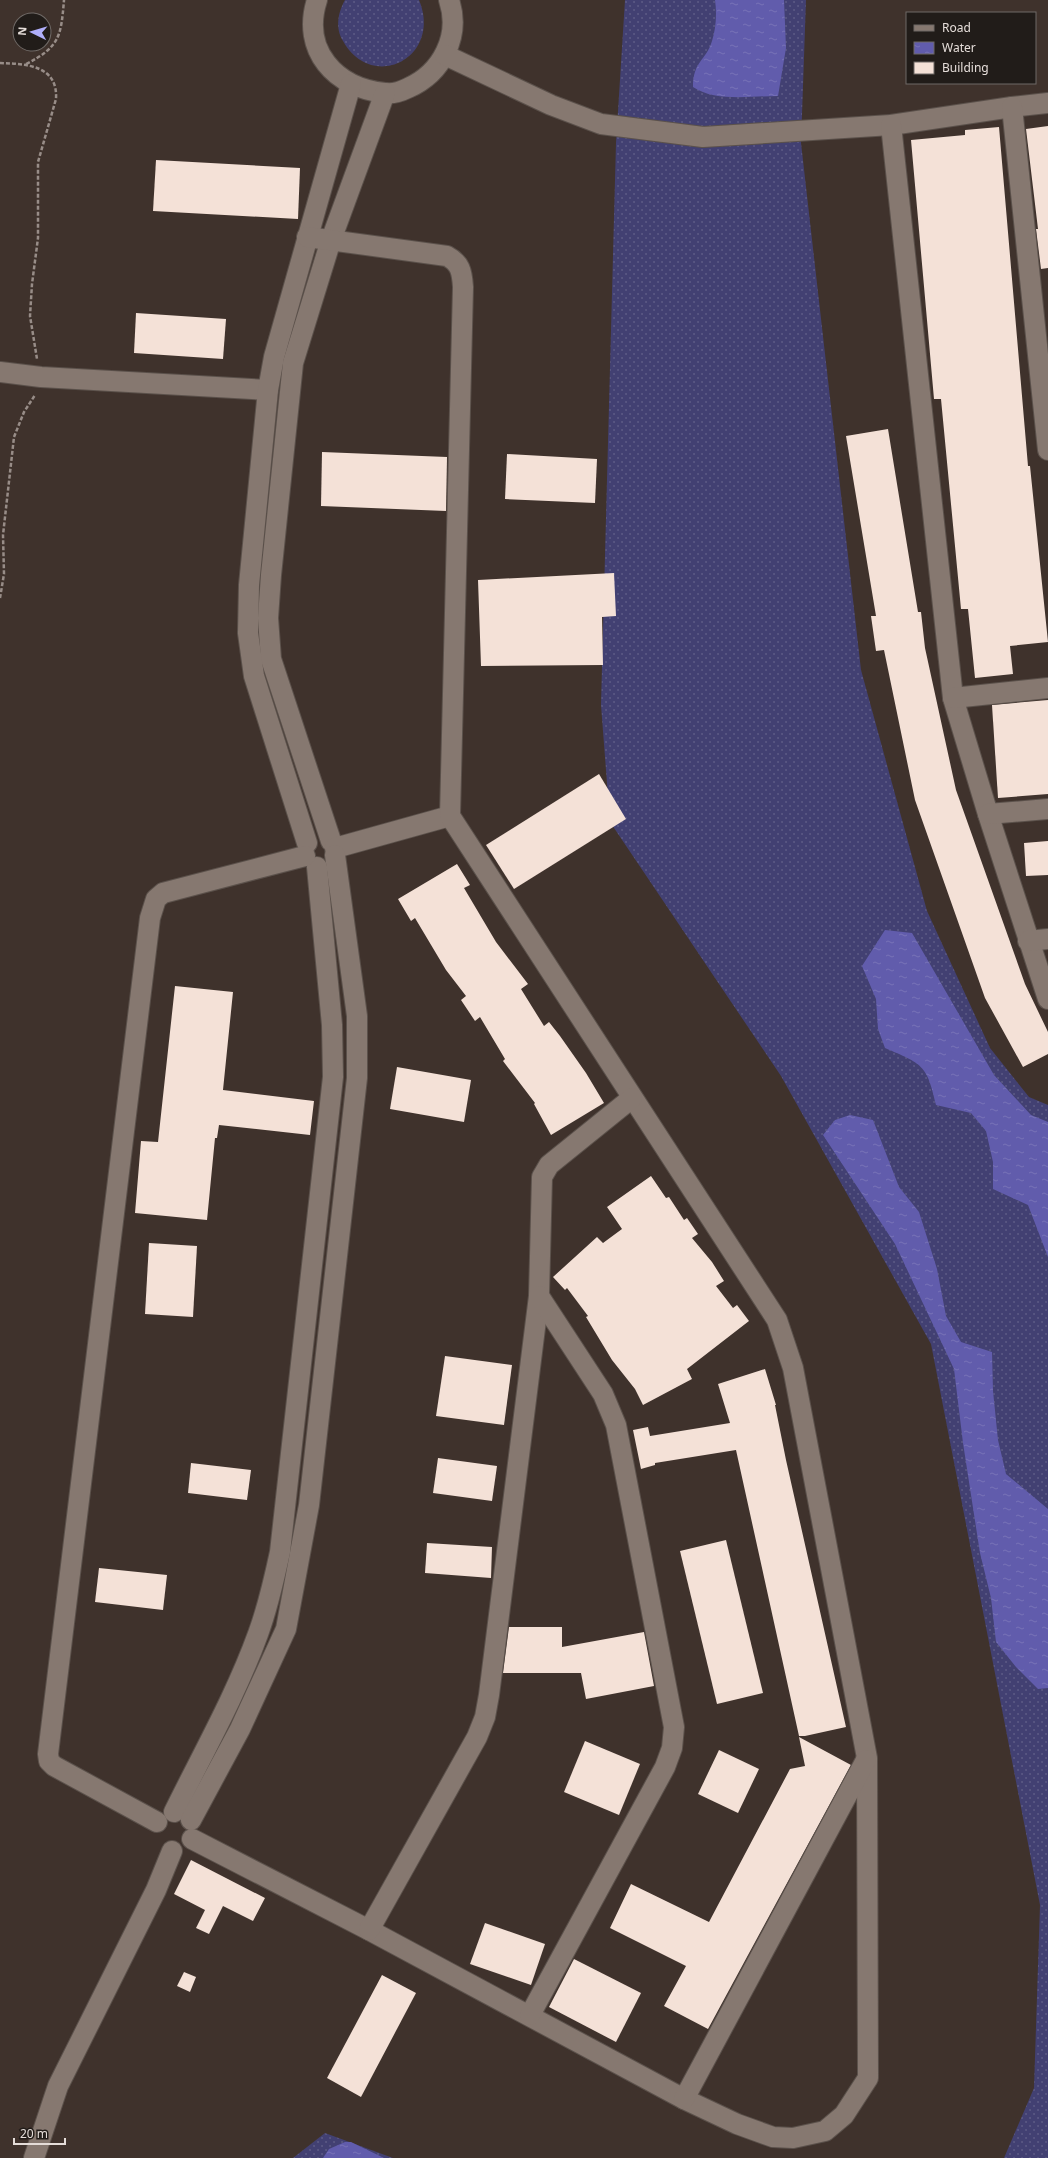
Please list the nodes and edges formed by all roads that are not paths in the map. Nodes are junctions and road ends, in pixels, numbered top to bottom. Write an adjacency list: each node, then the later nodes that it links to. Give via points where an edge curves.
1 (317, 0): 4 (street, via 313,30 320,53 333,72)
2 (449, 0): 3 (street, via 452,34)
3 (445, 55): 5 (street, via 432,72 416,85); 8 (street, via 550,105 601,124 702,137)
4 (351, 84): 5 (street); 9 (street)
5 (385, 93): 10 (street)
6 (1048, 103): 7 (street)
7 (1012, 107): 8 (street); 13 (street)
8 (891, 125): 15 (street)
9 (307, 237): 10 (street); 12 (street, via 274,357)
10 (331, 240): 18 (street, via 446,256 455,260 461,268); 19 (street, via 293,363 276,509 268,618 271,659)
11 (0, 372): 12 (street, via 41,377)
12 (268, 390): 20 (street, via 249,585 248,633 254,676)
13 (1048, 450)
14 (1048, 688): 15 (street)
15 (953, 698): 17 (street)
16 (1048, 809): 17 (street)
17 (988, 814): 22 (street)
18 (450, 816): 19 (street); 24 (street)
19 (334, 848): 20 (street, via 330,864 326,866); 20 (street, via 322,836 311,839); 27 (street, via 357,1016 357,1078)
20 (310, 855): 26 (street, via 332,1025 333,1077); 29 (street, via 163,893 156,899 150,918 48,1754 49,1762 54,1766)
21 (1048, 939): 22 (street)
22 (1028, 941): 23 (street)
23 (1048, 998)
24 (632, 1098): 25 (street, via 549,1165 542,1177); 28 (street, via 777,1320 793,1368)
25 (539, 1296): 31 (street, via 485,1718); 32 (street, via 602,1394 616,1425 674,1727 672,1748 664,1767)
26 (305, 1331): 27 (street); 29 (street, via 280,1552 270,1600)
27 (328, 1334): 29 (street, via 309,1505 286,1629 240,1729)
28 (867, 1758): 33 (street); 33 (street, via 868,2078 844,2115 825,2131 793,2138 773,2137 738,2124)
29 (179, 1823): 30 (street, via 186,1847); 30 (street, via 155,1829 156,1837 165,1848); 31 (street)
30 (172, 1850): 34 (street, via 156,1890 58,2086)
31 (369, 1930): 32 (street)
32 (530, 2015): 33 (street)
33 (684, 2098)
34 (34, 2158)

